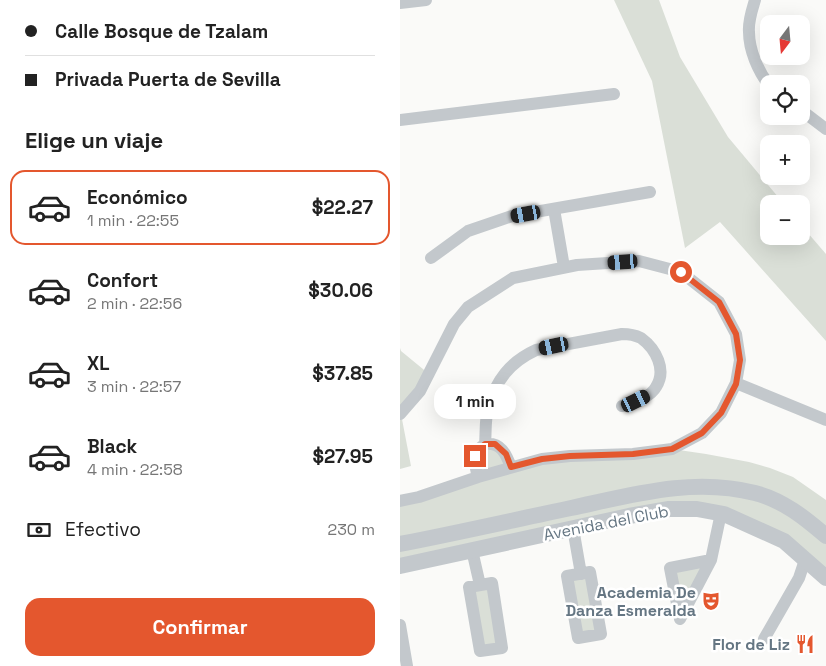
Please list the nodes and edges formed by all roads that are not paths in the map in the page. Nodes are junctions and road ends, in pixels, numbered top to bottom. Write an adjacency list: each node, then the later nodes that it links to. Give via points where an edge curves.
1 (426, 0): 3 (street)
2 (754, 0): 4 (street, via 748,30)
3 (400, 4)
4 (763, 75)
5 (614, 94): 7 (street)
6 (810, 117): 8 (street)
7 (400, 120)
8 (826, 130)
9 (650, 192): 10 (street)
10 (554, 209): 11 (street, via 512,216 468,232); 12 (street)
11 (431, 258)
12 (564, 267): 13 (street, via 639,261 681,272 719,302 736,334 740,360); 15 (street, via 513,278 468,307 454,324 420,391)
13 (736, 384): 16 (street); 18 (street, via 721,413 702,433 672,449 542,459)
14 (622, 406): 17 (street, via 650,394 660,379 661,371 654,351 640,338 622,334 536,350 501,376 488,409)
15 (400, 414)
16 (826, 420)
17 (485, 444): 18 (street, via 499,446); 19 (street, via 478,450 474,462)
18 (511, 467): 19 (street)
19 (478, 477): 21 (street)
20 (664, 489): 22 (street); 25 (street, Avenida del Club, via 717,486 757,493 796,511); 26 (street, Avenida del Club)
21 (400, 501)
22 (669, 509): 23 (street, Avenida del Club); 24 (street, Avenida del Club)
23 (721, 513): 30 (street); 31 (street, Avenida del Club, via 784,541)
24 (573, 528): 28 (street, Avenida del Club); 33 (street)
25 (826, 536)
26 (427, 538): 27 (street, Avenida del Club); 29 (street)
27 (400, 544)
28 (472, 550): 29 (street, Avenida del Club); 35 (street)
29 (433, 559): 32 (street, Avenida del Club)
30 (711, 560): 30 (street, via 694,594 680,619 670,568)
31 (805, 560): 34 (street, Avenida del Club); 37 (street, via 799,578)
32 (400, 566)
33 (581, 574): 33 (street, via 567,576 578,638 601,634 590,572)
34 (826, 578)
35 (480, 585): 35 (street, via 469,587 480,651 502,648 492,583)
36 (400, 625): 38 (street)
37 (764, 639)
38 (407, 666)

